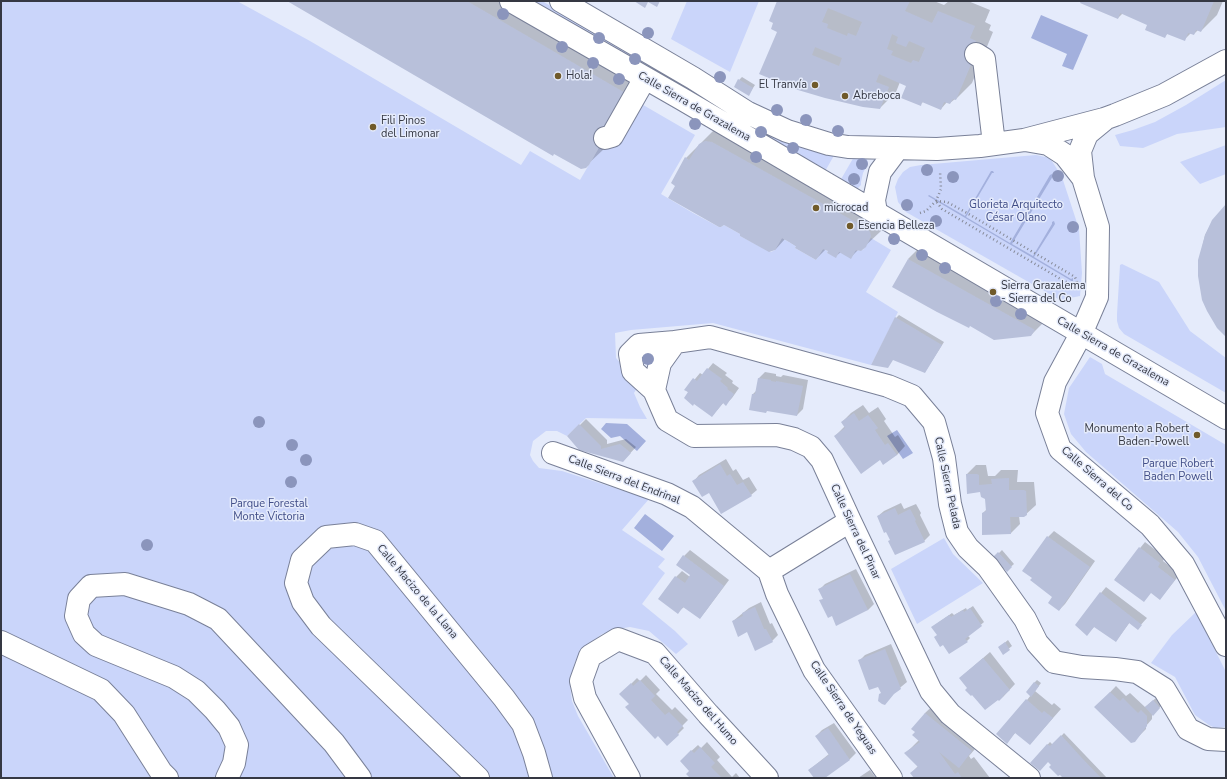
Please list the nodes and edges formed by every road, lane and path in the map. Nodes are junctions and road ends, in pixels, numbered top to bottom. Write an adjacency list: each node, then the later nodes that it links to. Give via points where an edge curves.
1 (511, 1): 5 (street, Calle Sierra de Grazalema)
2 (561, 1): 10 (street, Calle Sierra de Grazalema, via 748,113 787,131 848,147)
3 (976, 54): 9 (street, via 984,59)
4 (1226, 61): 6 (street, Calle Sierra del Co, via 1164,95)
5 (645, 78): 7 (street, via 612,136); 14 (street, Calle Sierra de Grazalema)
6 (1104, 119): 8 (street, Calle Sierra del Co); 12 (street, Calle Sierra del Co, via 1087,134 1080,151)
7 (605, 138)
8 (1024, 140): 9 (street, Calle Sierra de Grazalema); 12 (street, Calle Sierra del Co, via 1048,144 1065,155)
9 (994, 144): 11 (street, Calle Sierra de Grazalema)
10 (898, 148): 11 (street, Calle Sierra de Grazalema); 14 (street, via 880,172 874,200)
11 (937, 148): 13 (path, via 941,189)
12 (1083, 178): 16 (street, Calle Sierra del Co, via 1098,227 1097,298)
13 (936, 201): 13 (path, via 942,209 1059,278 1070,284 1077,282 1075,277 967,213 947,202); 15 (path, via 926,211 911,215)
14 (876, 213): 15 (street, Calle Sierra de Grazalema)
15 (901, 227): 16 (street, Calle Sierra de Grazalema)
16 (1081, 334): 19 (street, Calle Sierra de Grazalema); 24 (street, Calle Sierra del Co, via 1055,382 1047,413 1060,449 1150,525 1178,558)
17 (675, 342): 18 (street, via 660,363); 18 (street, Calle Sierra Pelada, via 639,345 630,354 633,371); 25 (street, Calle Sierra Pelada, via 710,337 888,386 912,396 934,422 944,458 950,504 957,532 1009,595 1026,619 1037,643 1054,662 1137,672 1164,689 1188,729 1208,739)
18 (654, 390): 21 (street, Calle Sierra del Pinar, via 667,420 694,436 777,435 811,447 822,460)
19 (1226, 418)
20 (553, 453): 22 (street, Calle Sierra del Endrinal, via 667,494 692,507)
21 (850, 521): 22 (street); 34 (street, Calle Sierra del Pinar, via 931,691 950,714)
22 (769, 571): 33 (street, Calle Sierra de Yeguas, via 777,594 814,670)
23 (1, 642): 26 (street, via 102,690 124,714)
24 (1226, 645)
25 (1226, 740)
26 (167, 778)
27 (227, 778): 28 (street, via 234,763 236,745 229,727 215,710 196,691 174,677 96,645 84,634 76,616 79,599 91,586 126,584 189,604 218,619 334,743)
28 (360, 778)
29 (478, 778): 30 (street, Calle Macizo de la Llana, via 321,626 303,602 296,583 302,560 326,537 355,534 375,541 523,724)
30 (542, 778)
31 (629, 778): 32 (street, Calle Macizo del Humo, via 585,698 581,681 590,656 618,639 655,652)
32 (767, 778)
33 (891, 778)
34 (1029, 778)

